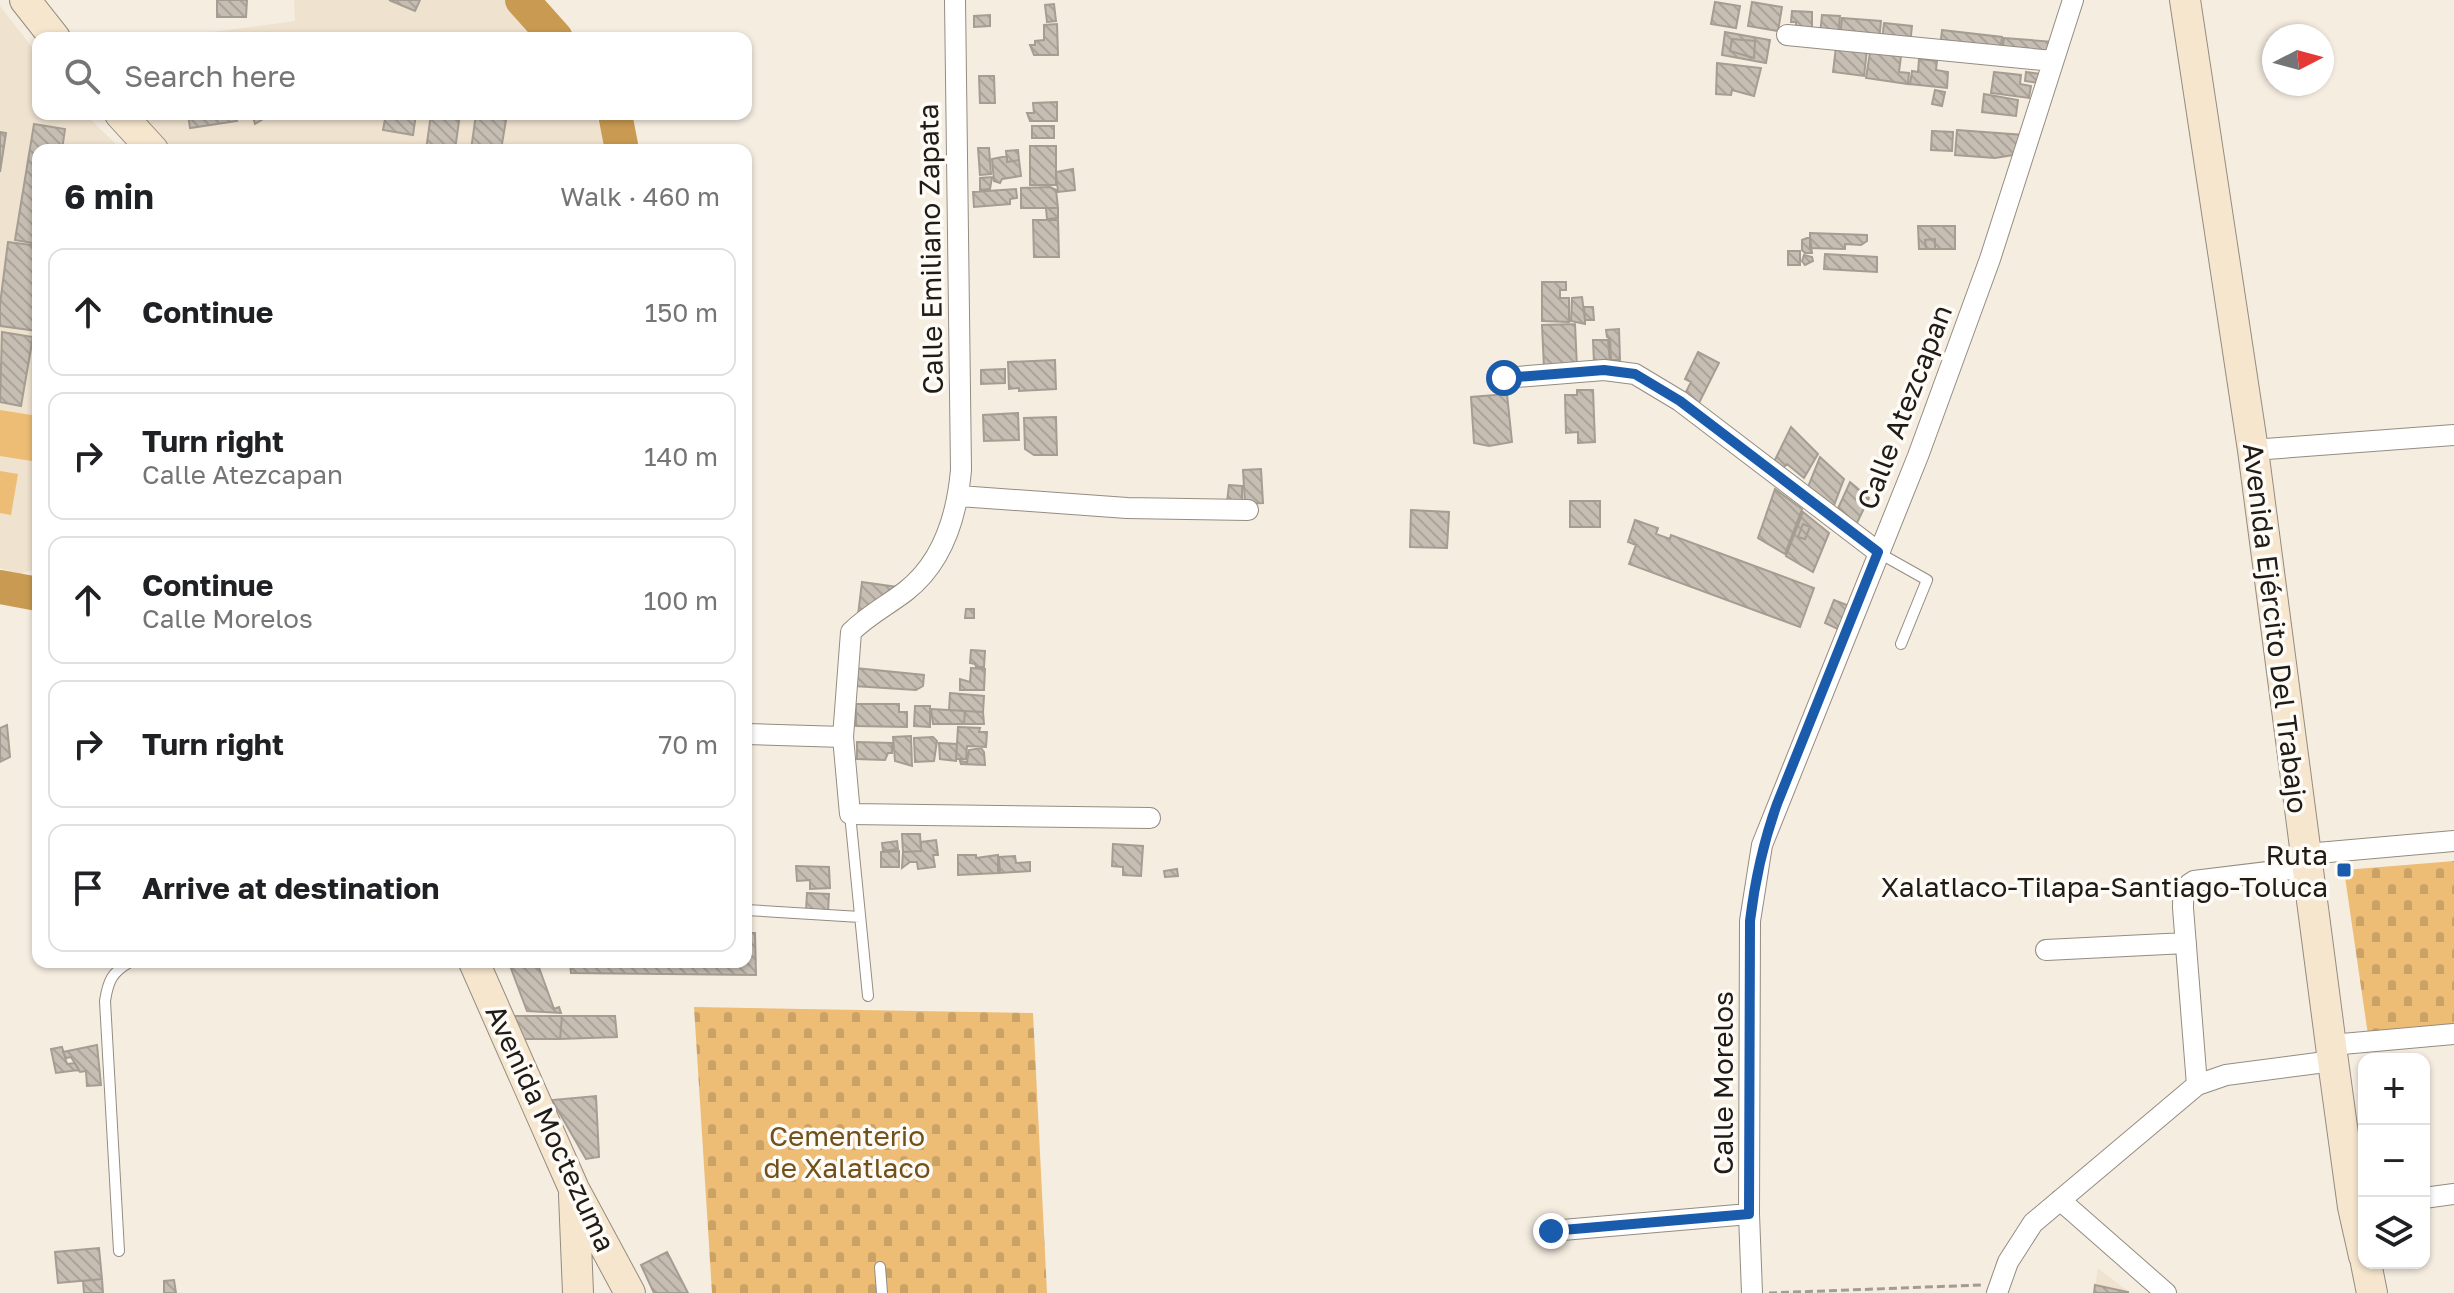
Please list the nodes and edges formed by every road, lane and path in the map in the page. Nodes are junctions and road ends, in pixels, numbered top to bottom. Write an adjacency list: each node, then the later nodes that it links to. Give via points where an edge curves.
1 (25, 0): 5 (main road)
2 (955, 0): 13 (street, Calle Emiliano Zapata)
3 (2073, 0): 7 (street, Calle Atezcapan)
4 (2185, 0): 12 (main road, Avenida Ejército Del Trabajo)
5 (50, 32)
6 (1787, 35): 7 (street)
7 (2053, 61): 15 (street, Calle Atezcapan, via 1990,259)
8 (126, 120): 9 (main road)
9 (148, 144)
10 (1504, 378): 15 (street, via 1604,370 1635,374 1680,401)
11 (2454, 435): 12 (street)
12 (2253, 450): 22 (main road, Avenida Ejército Del Trabajo)
13 (959, 496): 14 (street); 18 (street, Calle Emiliano Zapata, via 931,567 851,632)
14 (1248, 510)
15 (1878, 552): 16 (lane, via 1927,580); 25 (street, Calle Atezcapan, via 1762,845)
16 (1901, 644)
17 (752, 734): 18 (street)
18 (843, 737): 19 (street, Calle Emiliano Zapata)
19 (850, 814): 20 (street); 24 (lane)
20 (1150, 818)
21 (2454, 841): 22 (street)
22 (2307, 861): 26 (street, via 2187,885); 32 (main road, Avenida Ejército Del Trabajo)
23 (752, 910): 24 (lane)
24 (860, 917): 30 (lane)
25 (1750, 921): 39 (street, Calle Morelos)
26 (2186, 943): 27 (street); 33 (street)
27 (2046, 950)
28 (119, 968): 41 (lane, via 107,983 105,1001)
29 (477, 968): 34 (main road, Avenida Moctezuma)
30 (868, 996)
31 (2454, 1034): 32 (street)
32 (2332, 1053): 33 (street); 38 (main road, Avenida Ejército Del Trabajo)
33 (2197, 1085): 37 (street)
34 (574, 1189): 45 (main road); 46 (main road, Avenida Moctezuma)
35 (2454, 1194): 36 (street)
36 (2430, 1197)
37 (2060, 1200): 44 (street, via 2033,1223); 50 (street)
38 (2358, 1207)
39 (1749, 1214): 40 (street); 48 (street, Calle Morelos)
40 (1551, 1231)
41 (119, 1251)
42 (880, 1267): 47 (lane)
43 (2367, 1269): 51 (main road)
44 (1998, 1289): 49 (path)
45 (578, 1293)
46 (630, 1293)
47 (882, 1293)
48 (1752, 1293)
49 (1769, 1293)
50 (2166, 1293)
51 (2372, 1293)

